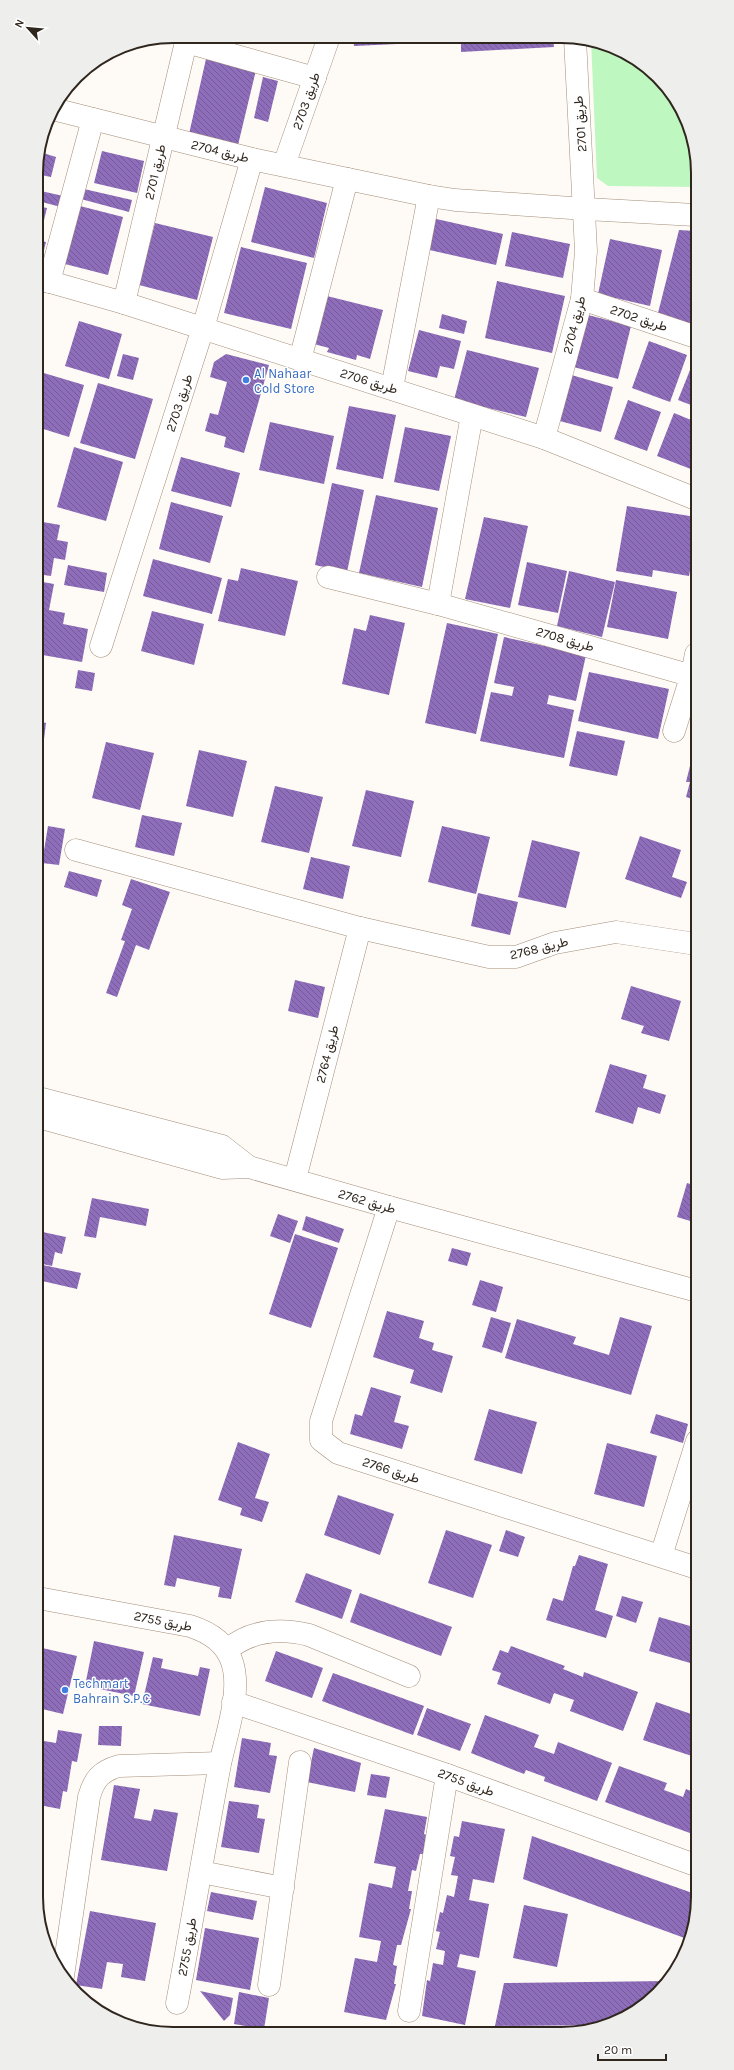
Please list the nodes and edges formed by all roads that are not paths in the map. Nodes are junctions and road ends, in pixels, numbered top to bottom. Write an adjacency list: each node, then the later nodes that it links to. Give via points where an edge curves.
1 (184, 43): 8 (street, طريق 2701)
2 (198, 43): 5 (street, طريق 2701)
3 (327, 43): 5 (street, طريق 2703)
4 (575, 44): 13 (street, طريق 2701)
5 (315, 78): 10 (street, طريق 2703)
6 (59, 110): 7 (street, طريق 2704)
7 (94, 119): 8 (street, طريق 2704); 15 (street)
8 (163, 136): 9 (street, طريق 2704); 17 (street, طريق 2701)
9 (252, 159): 10 (street, طريق 2704); 18 (street, طريق 2703)
10 (284, 165): 11 (street, طريق 2704)
11 (347, 179): 12 (street, طريق 2704); 20 (street)
12 (429, 196): 13 (street, طريق 2704); 21 (street)
13 (586, 209): 14 (street, طريق 2704); 16 (street, طريق 2704)
14 (691, 215)
15 (43, 280): 17 (street, طريق 2706)
16 (582, 299): 19 (street, طريق 2702); 23 (street, طريق 2704)
17 (124, 303): 18 (street, طريق 2706)
18 (203, 328): 20 (street, طريق 2706); 27 (street, طريق 2703)
19 (691, 335)
20 (300, 360): 21 (street, طريق 2706)
21 (392, 388): 22 (street, طريق 2706)
22 (472, 415): 23 (street, طريق 2706); 26 (street)
23 (544, 438): 24 (street, طريق 2706)
24 (691, 497)
25 (328, 577): 26 (street, طريق 2708)
26 (438, 604): 28 (street, طريق 2708)
27 (101, 646)
28 (691, 667)
29 (691, 680): 30 (street, طريق 2708)
30 (674, 731)
31 (76, 850): 32 (street, طريق 2768)
32 (360, 928): 33 (street, طريق 2768, via 489,957 516,957 555,943 616,932); 37 (street, طريق 2764)
33 (691, 943)
34 (43, 1099): 36 (street, via 222,1146)
35 (43, 1118): 36 (street, طريق 2762, via 222,1168)
36 (249, 1167): 37 (street, طريق 2762)
37 (295, 1179): 38 (street, طريق 2762)
38 (389, 1207): 39 (street, طريق 2762); 41 (street, طريق 2766, via 321,1420 320,1440 338,1453)
39 (691, 1289)
40 (691, 1460): 41 (street)
41 (661, 1556): 42 (street, طريق 2766)
42 (691, 1566)
43 (43, 1599): 44 (street, طريق 2755, via 190,1626 205,1631)
44 (227, 1650): 45 (street, via 247,1637 276,1631 292,1631 309,1635); 46 (street, طريق 2755, via 235,1675)
45 (409, 1676)
46 (233, 1702): 48 (street, طريق 2755); 49 (street, طريق 2755)
47 (300, 1762): 52 (street)
48 (220, 1763): 51 (street, طريق 2755); 53 (street, via 119,1766 107,1769 98,1776 89,1797)
49 (446, 1774): 50 (street, طريق 2755); 56 (street)
50 (691, 1863)
51 (201, 1872): 52 (street); 55 (street, طريق 2755)
52 (283, 1888): 54 (street)
53 (64, 1968)
54 (269, 1985)
55 (177, 2003)
56 (409, 2011)

